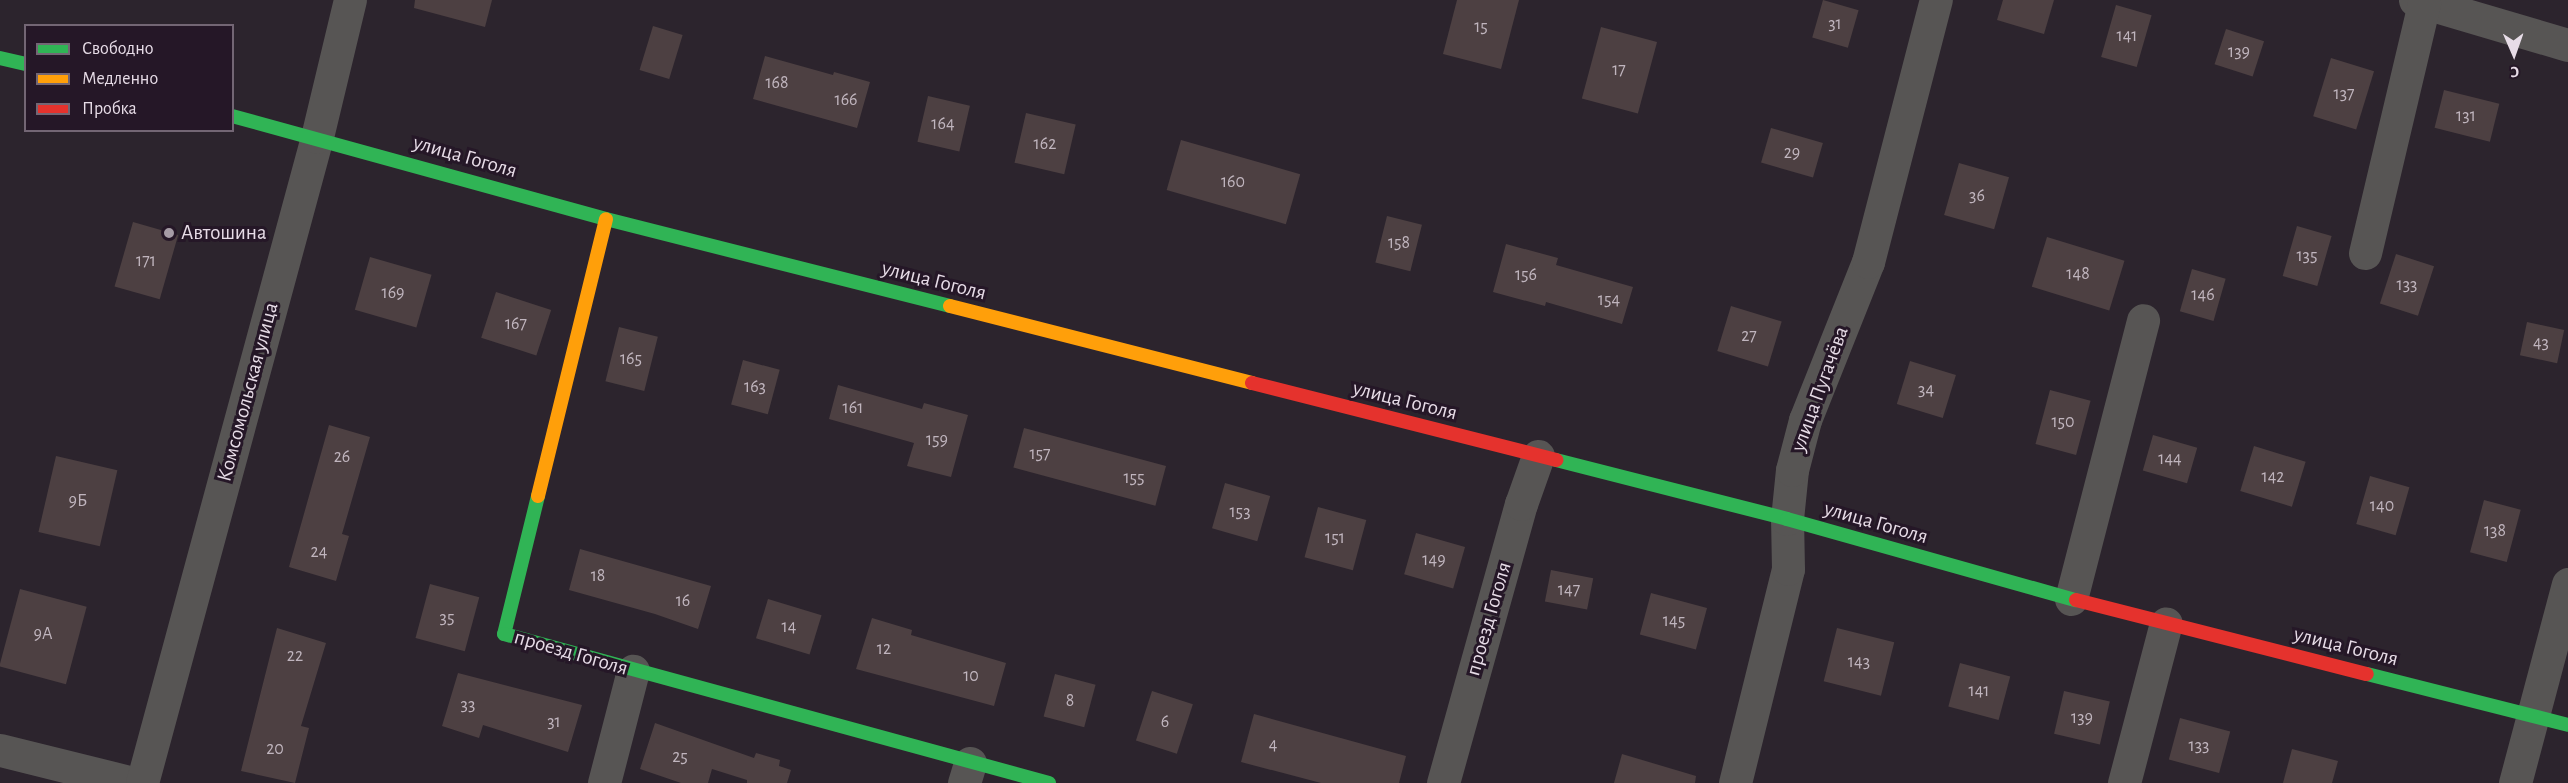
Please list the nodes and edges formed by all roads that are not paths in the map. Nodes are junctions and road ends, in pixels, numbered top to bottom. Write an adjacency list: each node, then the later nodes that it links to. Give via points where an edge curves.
1 (350, 0): 8 (street, Комсомольская улица)
2 (1936, 0): 13 (street, улица Пугачёва, via 1868,262 1805,420 1792,470)
3 (2420, 1): 4 (street); 10 (street)
4 (2568, 45)
5 (0, 58): 6 (street)
6 (24, 64)
7 (234, 116): 8 (street, улица Гоголя)
8 (316, 137): 9 (street, улица Гоголя); 23 (street, Комсомольская улица)
9 (606, 219): 12 (street, улица Гоголя); 17 (street, проезд Гоголя, via 504,634)
10 (2365, 253)
11 (2143, 320): 15 (street)
12 (1538, 456): 13 (street, улица Гоголя); 26 (street, проезд Гоголя)
13 (1787, 519): 15 (street, улица Гоголя); 27 (street, улица Пугачёва, via 1788,569)
14 (2568, 584): 18 (street)
15 (2070, 599): 16 (street, улица Гоголя)
16 (2166, 623): 18 (street, улица Гоголя); 28 (street)
17 (633, 671): 21 (street, проезд Гоголя); 24 (street)
18 (2534, 716): 19 (street, улица Гоголя); 29 (street)
19 (2568, 725)
20 (0, 750): 22 (street)
21 (967, 773): 25 (street, проезд Гоголя)
22 (133, 783)
23 (142, 783)
24 (604, 783)
25 (1049, 783)
26 (1443, 783)
27 (1735, 783)
28 (2124, 783)
29 (2516, 783)

